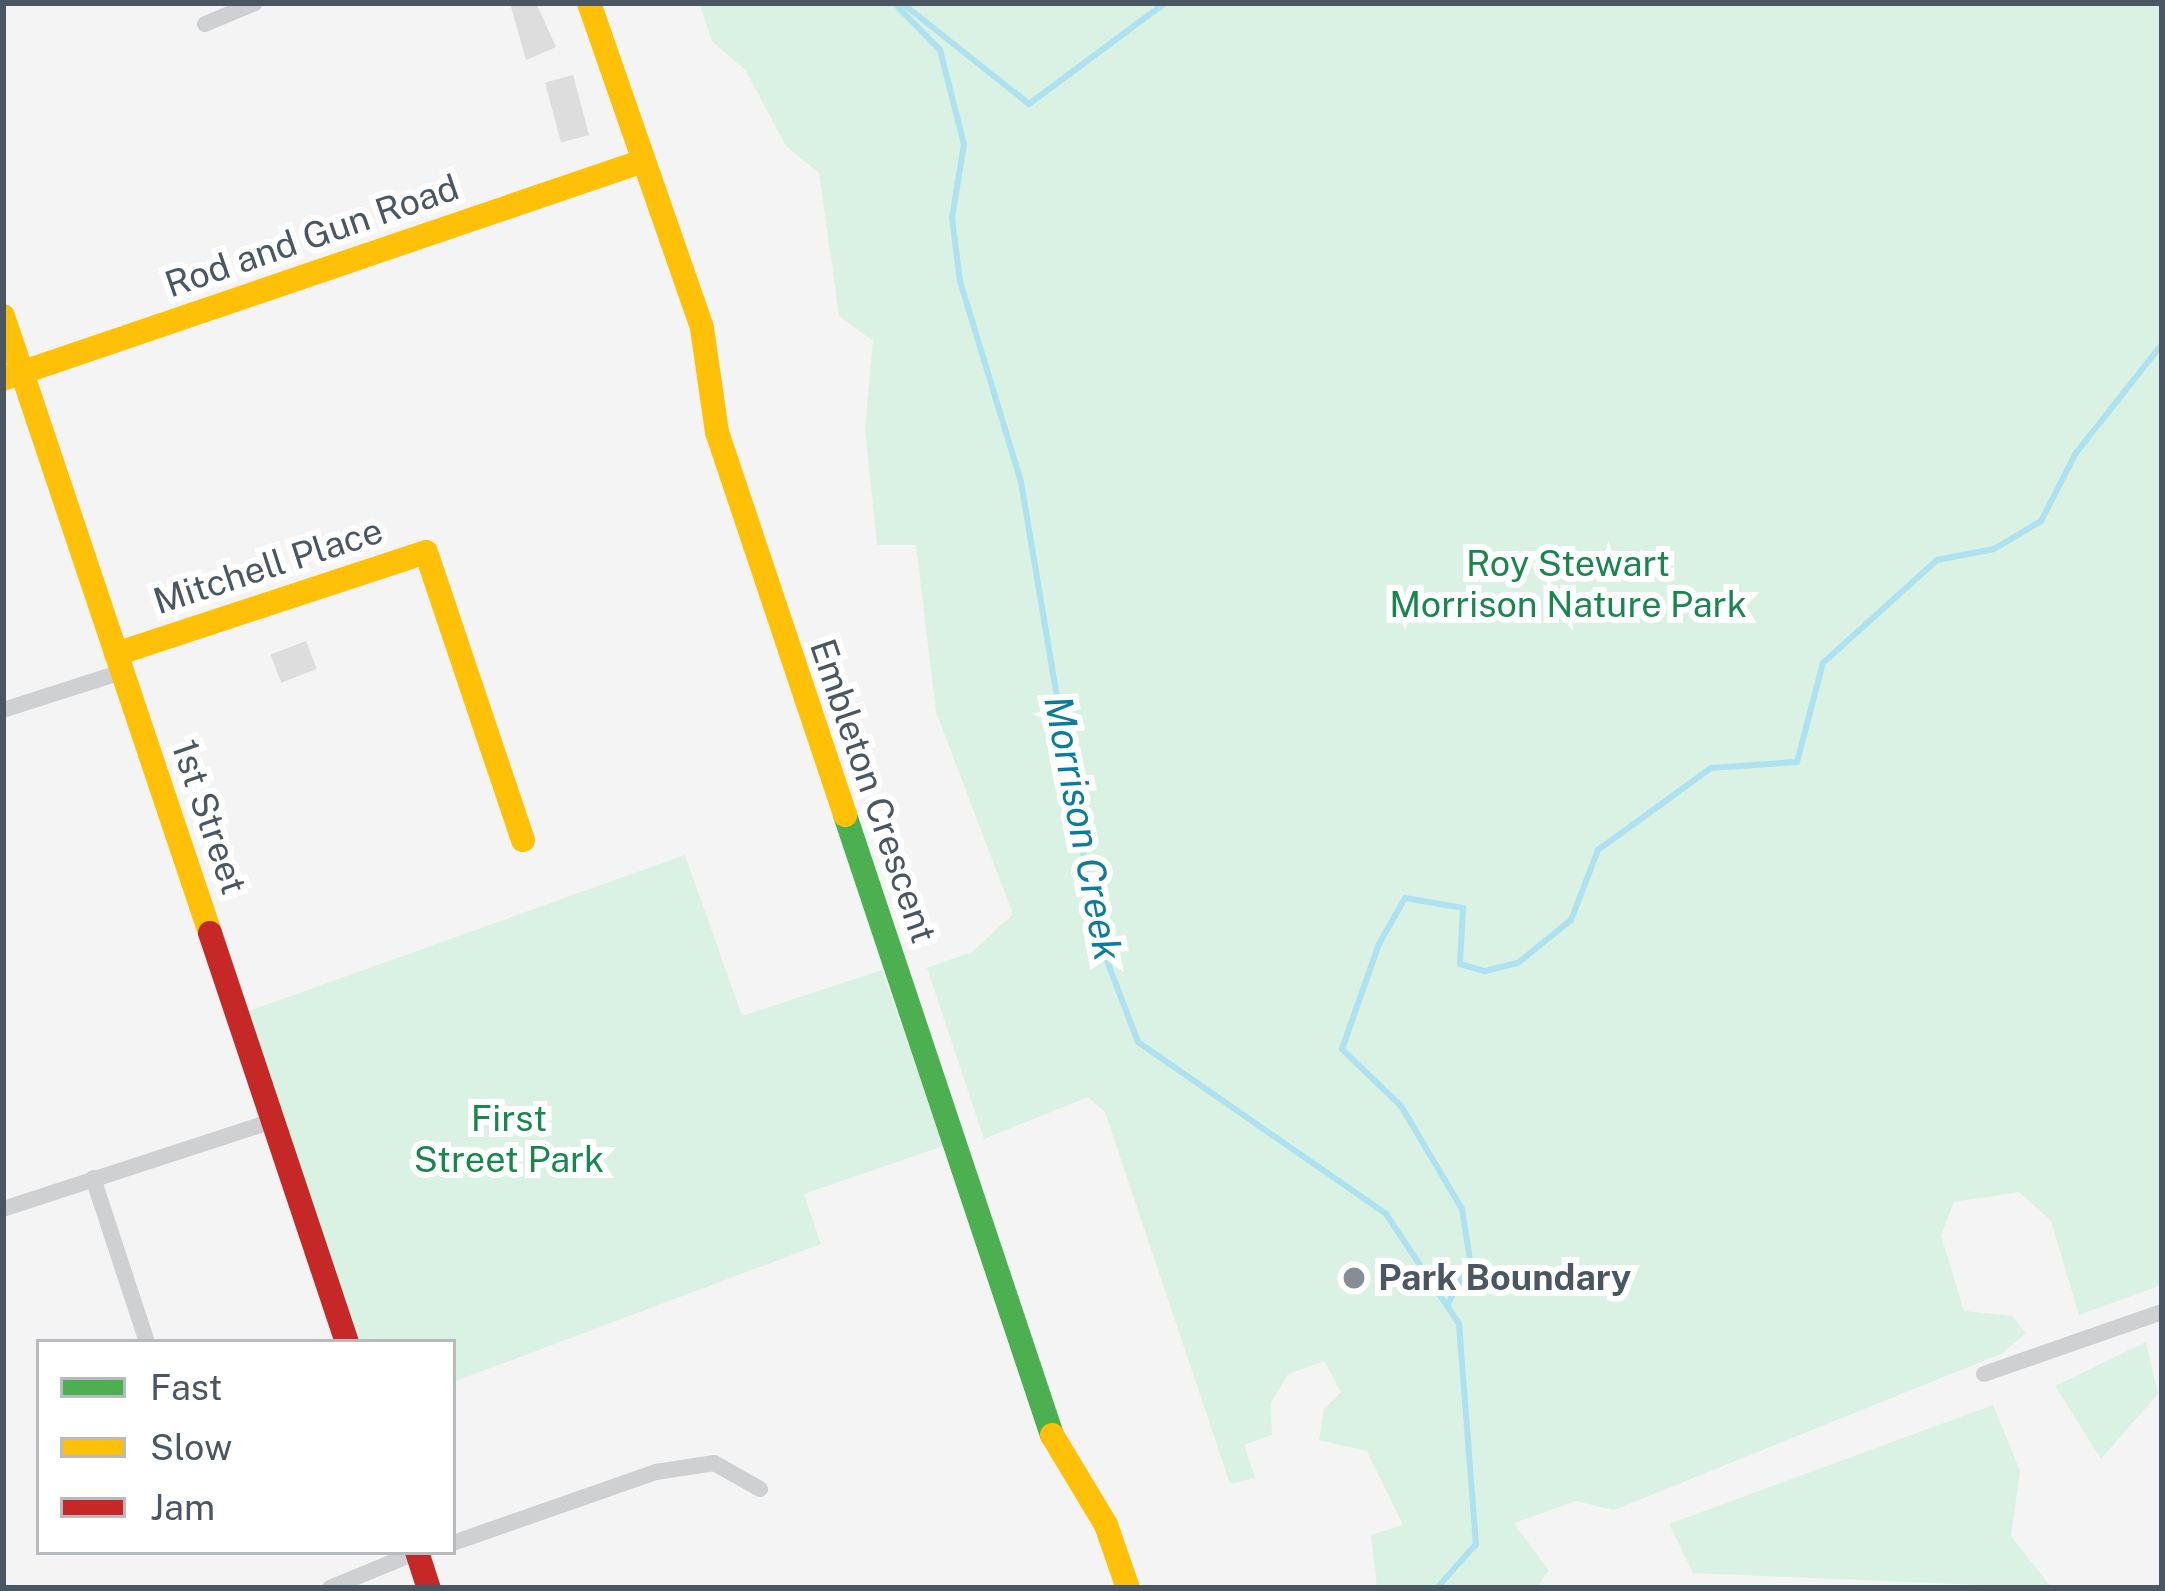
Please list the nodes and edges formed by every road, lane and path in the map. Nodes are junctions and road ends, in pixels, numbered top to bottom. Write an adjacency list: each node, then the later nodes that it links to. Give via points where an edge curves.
1 (255, 3): 3 (street)
2 (589, 3): 4 (street, Embleton Crescent)
3 (205, 24)
4 (643, 160): 6 (street, Rod and Gun Road); 23 (street, Embleton Crescent, via 702,328 716,432 1052,1436 1106,1525)
5 (3, 316): 6 (street, 1st Street)
6 (12, 376): 7 (street, 1st Street)
7 (119, 663): 8 (street); 9 (street, Mitchell Place, via 426,552); 10 (street, 1st Street)
8 (3, 710)
9 (523, 840)
10 (273, 1120): 11 (street); 15 (street, 1st Street)
11 (94, 1178): 12 (street); 14 (street)
12 (3, 1209)
13 (2162, 1312): 16 (street)
14 (146, 1339)
15 (346, 1339)
16 (1984, 1374)
17 (760, 1489): 18 (street, via 714,1463 656,1472)
18 (456, 1542)
19 (415, 1555): 21 (street)
20 (421, 1555): 22 (street)
21 (330, 1588)
22 (429, 1588)
23 (1128, 1588)

